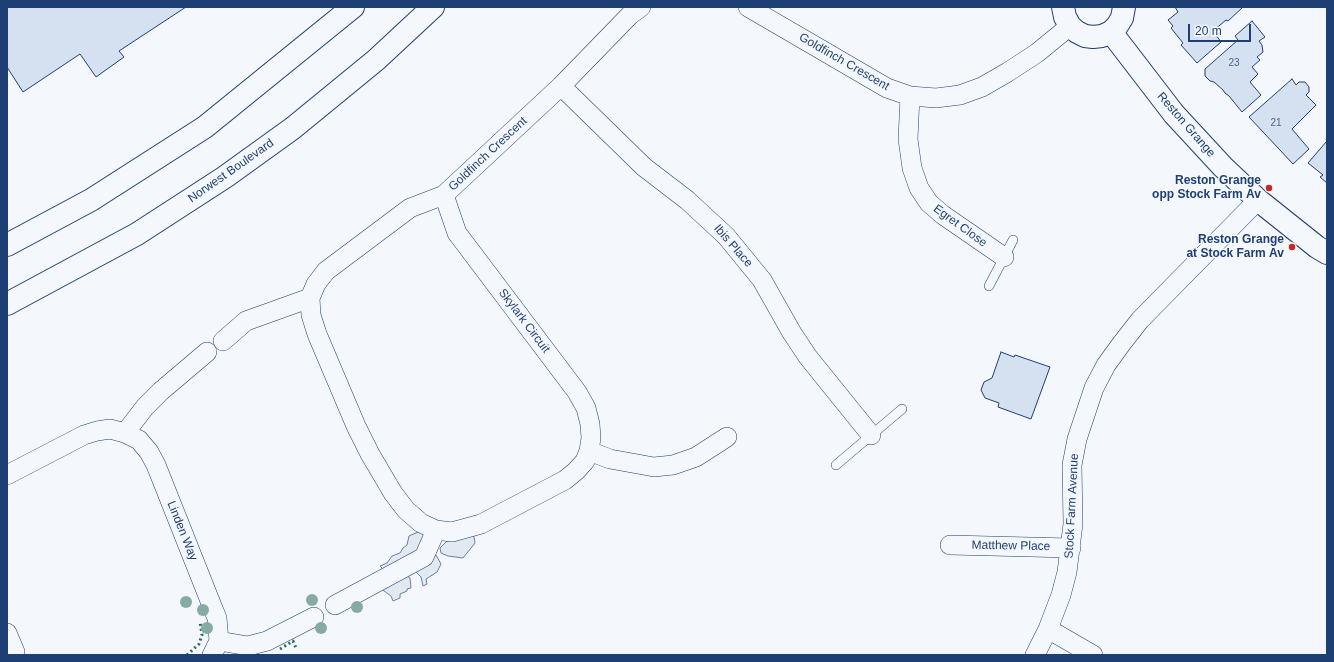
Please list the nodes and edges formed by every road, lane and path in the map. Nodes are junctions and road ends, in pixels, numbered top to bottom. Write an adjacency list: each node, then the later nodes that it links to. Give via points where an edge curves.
1 (353, 7): 13 (main road, via 205,127 91,200)
2 (433, 7): 18 (main road, Norwest Boulevard, via 376,60 293,128 225,177 137,234)
3 (641, 7): 8 (street, Goldfinch Crescent, via 630,15)
4 (748, 7): 9 (street, Goldfinch Crescent, via 887,88)
5 (1124, 7): 7 (main road, via 1122,18)
6 (1066, 17): 7 (main road, via 1077,32 1085,36 1102,36); 9 (street, Goldfinch Crescent, via 1037,53 982,87 960,95 936,98)
7 (1110, 32): 11 (main road, Reston Grange, via 1174,114 1222,167)
8 (561, 86): 10 (street, Goldfinch Crescent); 23 (street, Ibis Place, via 644,167 699,210 726,236 762,280 808,356)
9 (910, 96): 15 (street, Egret Close, via 908,139 912,168 919,188 929,203 943,216)
10 (444, 196): 17 (street, Goldfinch Crescent, via 410,208 326,271); 25 (street, Skylark Circuit, via 457,233 577,392 586,408 590,424 592,438)
11 (1258, 200): 14 (main road, Reston Grange); 30 (street, Stock Farm Avenue, via 1140,320 1103,371 1094,388 1076,439 1072,465)
12 (1013, 240): 15 (lane)
13 (7, 245)
14 (1327, 253)
15 (1004, 257): 16 (lane)
16 (989, 286)
17 (310, 298): 19 (street, via 246,321); 28 (street, Skylark Circuit, via 311,315 317,334 370,454 406,510 421,523)
18 (7, 304)
19 (223, 341)
20 (206, 352): 22 (street, via 145,407)
21 (902, 409): 23 (lane)
22 (125, 433): 27 (street, Linden Way, via 110,429 84,435); 35 (street, Linden Way, via 139,440 156,465 217,618)
23 (871, 435): 26 (lane)
24 (727, 437): 25 (street, via 696,457 673,465 654,467 610,459)
25 (589, 451): 28 (street, Skylark Circuit, via 585,461 576,471 554,487 474,526 452,532)
26 (836, 465)
27 (7, 475)
28 (436, 530): 31 (street, via 424,557)
29 (950, 545): 30 (street, Matthew Place)
30 (1071, 548): 33 (street, Stock Farm Avenue, via 1061,595)
31 (335, 605)
32 (314, 617): 35 (street, Linden Way, via 267,641 248,646)
33 (1048, 629): 37 (street, Stock Farm Avenue); 38 (street)
34 (7, 633): 36 (street)
35 (216, 648)
36 (15, 652)
37 (1035, 655)
38 (1093, 655)

